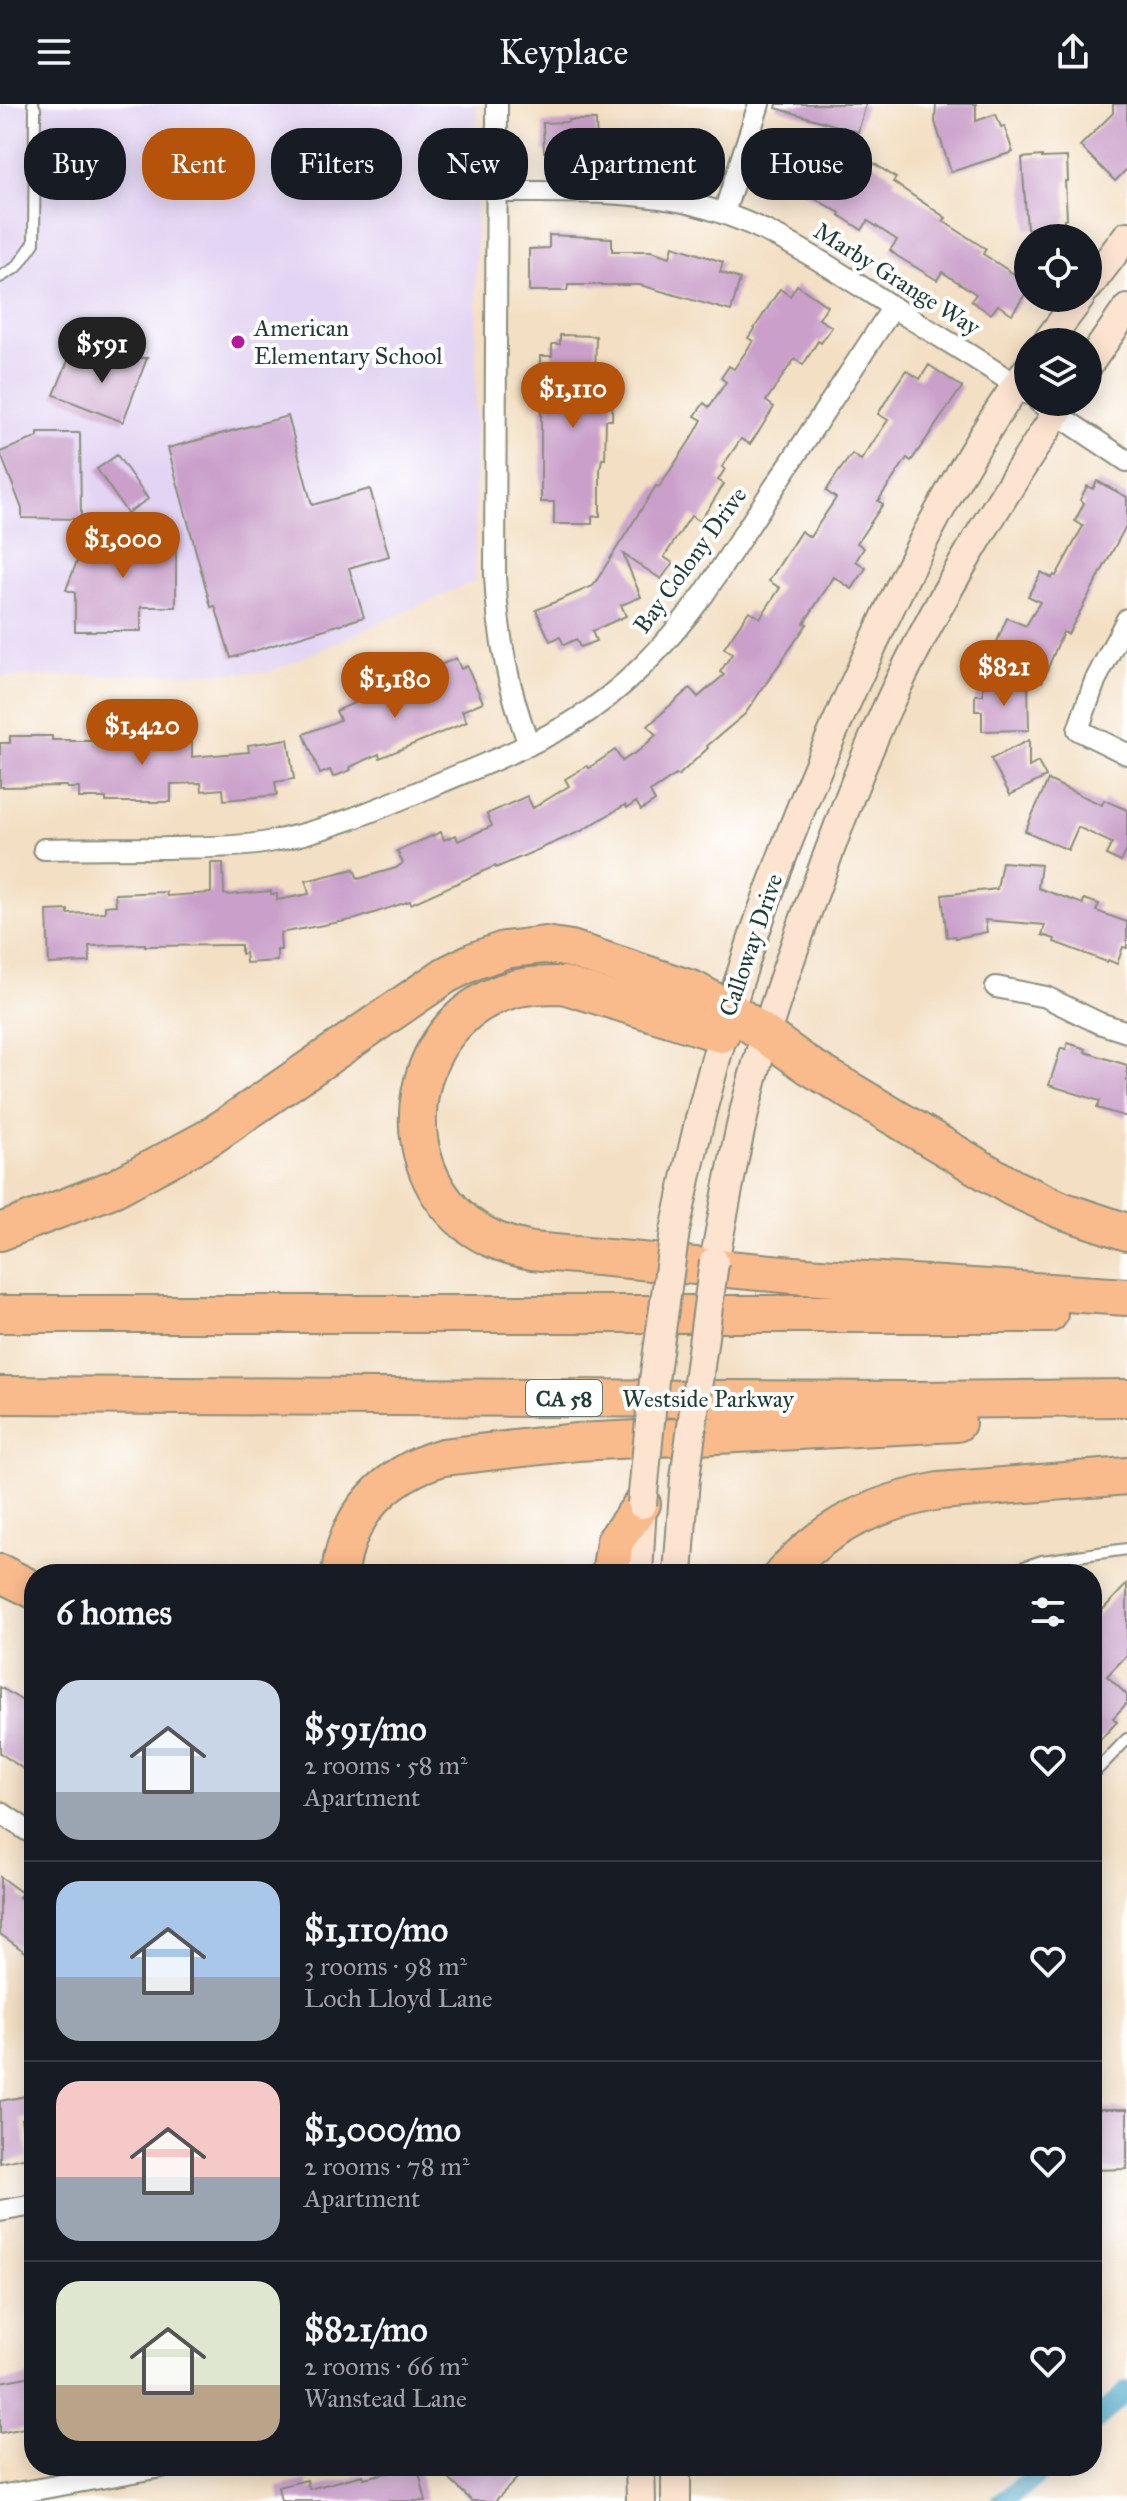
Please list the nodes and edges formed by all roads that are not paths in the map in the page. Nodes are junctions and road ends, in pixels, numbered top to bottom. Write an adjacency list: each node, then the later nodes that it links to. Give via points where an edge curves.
1 (33, 104): 10 (lane, via 34,243 17,267)
2 (497, 104): 4 (street)
3 (759, 104): 7 (street)
4 (497, 128)
5 (528, 193): 7 (street, Marby Grange Way, via 637,195)
6 (496, 200): 20 (street, via 497,619 503,662)
7 (724, 213): 11 (street, Marby Grange Way, via 776,234)
8 (1127, 236): 9 (main road)
9 (1102, 269)
10 (0, 277)
11 (893, 307): 14 (street, Marby Grange Way); 20 (street, Bay Colony Drive, via 676,632 609,697)
12 (1127, 309): 13 (main road)
13 (1102, 345)
14 (1014, 377)
15 (1014, 399): 24 (main road, Calloway Drive, via 909,565 843,707 780,858)
16 (1048, 416): 26 (main road, Calloway Drive, via 887,709 824,866)
17 (1066, 416): 18 (street)
18 (1127, 461)
19 (1127, 619): 21 (street, via 1095,681 1078,730)
20 (529, 745): 22 (street, Bay Colony Drive, via 315,832 205,847)
21 (1127, 754)
22 (44, 849)
23 (996, 987): 25 (street, via 1046,997)
24 (725, 1022): 26 (highway); 27 (highway, via 694,990 571,949 545,945 504,950 446,975 172,1159 115,1188); 29 (highway, via 563,985 513,989 492,998 451,1028 426,1072 416,1129 431,1180 475,1229 532,1251); 36 (main road, Calloway Drive, bridge, via 675,1231)
25 (1127, 1032)
26 (766, 1034): 28 (highway, via 809,1066 1013,1188); 41 (main road, Calloway Drive, bridge, via 748,1098 703,1330)
27 (0, 1232)
28 (1127, 1232)
29 (1127, 1297)
30 (0, 1314): 31 (highway)
31 (1127, 1314)
32 (0, 1395): 33 (highway, Westside Parkway / CA 58)
33 (1127, 1398)
34 (1127, 1413): 38 (highway, via 577,1442 443,1457 402,1472 369,1503 347,1542)
35 (1127, 1476): 42 (highway, via 908,1497 834,1528)
36 (642, 1504): 39 (highway, via 615,1541); 40 (main road, Calloway Drive)
37 (1127, 1549): 43 (lane)
38 (342, 1564)
39 (612, 1564)
40 (639, 1564)
41 (679, 1564)
42 (793, 1564)
43 (1033, 1564)
44 (0, 1573): 45 (highway)
45 (24, 1585)
46 (1127, 1739): 47 (lane)
47 (1102, 1765)
48 (0, 1812): 49 (street)
49 (24, 1828)
50 (24, 2207): 51 (street)
51 (0, 2211)
52 (111, 2476): 55 (street)
53 (640, 2476): 56 (main road)
54 (676, 2476): 57 (main road)
55 (0, 2496)
56 (641, 2501)
57 (676, 2501)

